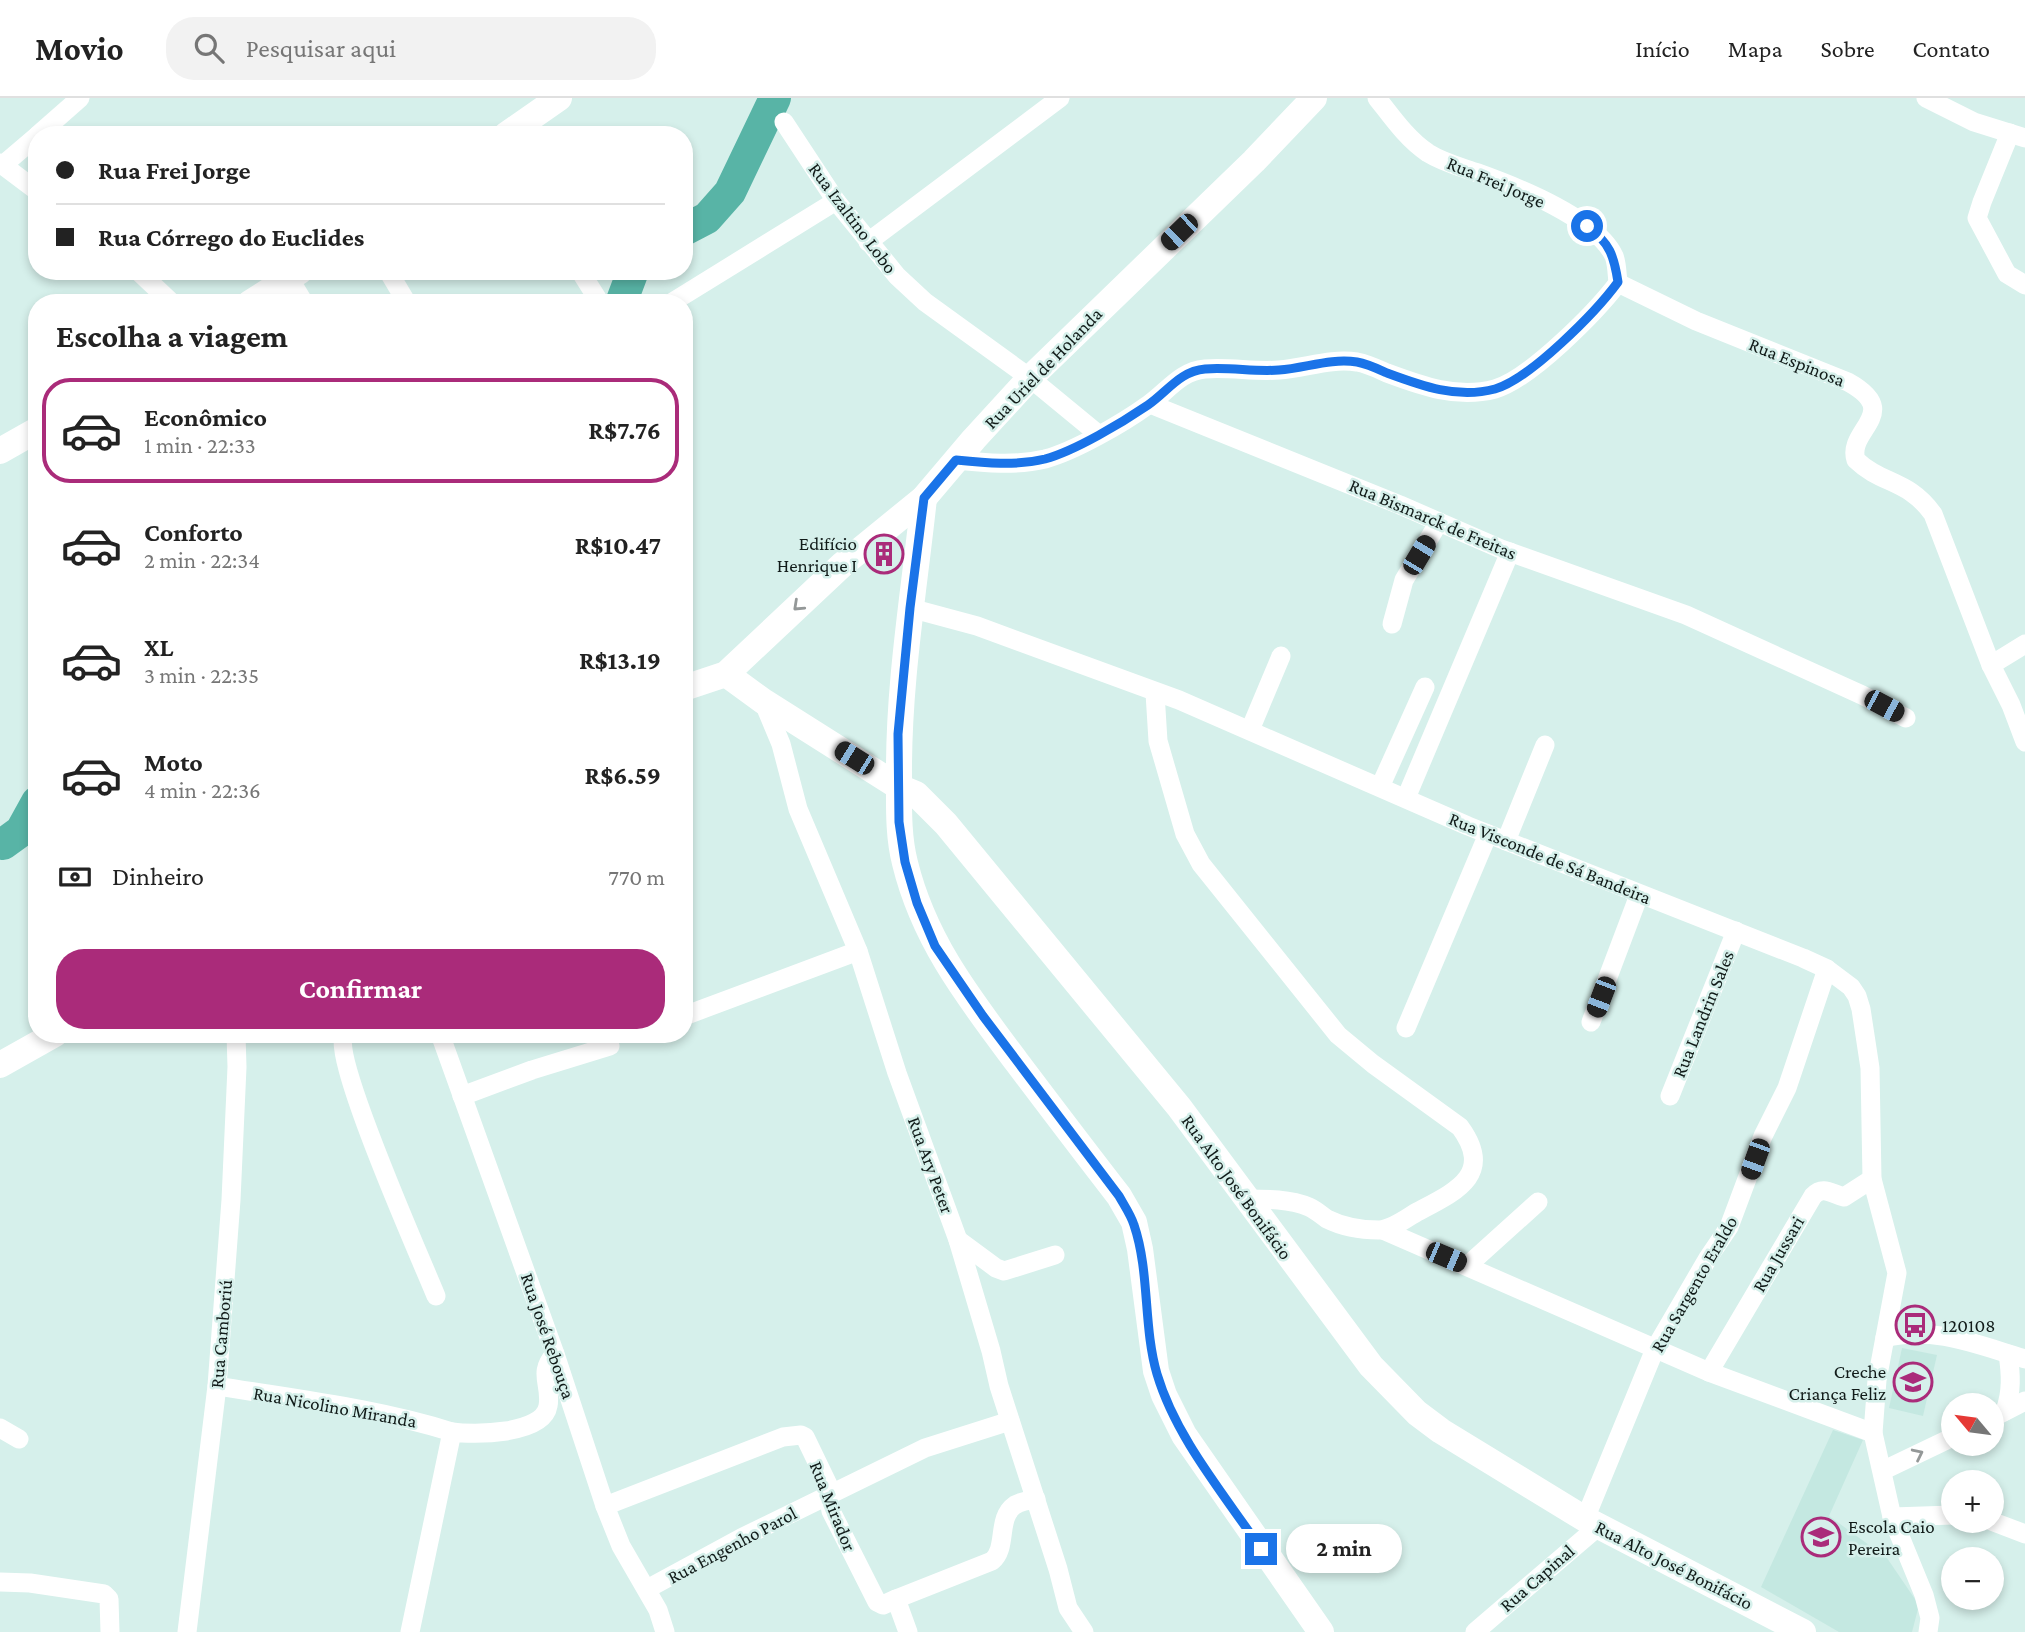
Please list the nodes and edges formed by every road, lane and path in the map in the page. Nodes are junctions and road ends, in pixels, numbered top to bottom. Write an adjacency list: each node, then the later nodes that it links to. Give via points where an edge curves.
1 (80, 98): 8 (street)
2 (559, 98): 9 (main road)
3 (1060, 98): 15 (street)
4 (1314, 98): 23 (main road, Rua Uriel de Holanda)
5 (1377, 98): 17 (street, Rua Frei Jorge, via 1428,153 1538,198 1598,234 1615,257)
6 (1926, 98): 10 (street, via 1974,122)
7 (784, 122): 14 (street, Rua Izaltino Lobo)
8 (47, 126)
9 (519, 126)
10 (2018, 136): 18 (street, via 1978,218 2007,274)
11 (28, 142): 12 (street)
12 (1, 164): 13 (street)
13 (28, 184)
14 (836, 201): 15 (street, Rua Izaltino Lobo); 22 (street)
15 (868, 242): 23 (street, Rua Izaltino Lobo, via 925,302)
16 (148, 280): 20 (street)
17 (1618, 282): 24 (street, via 1559,345 1494,389 1448,392 1339,360 1279,370 1191,372); 36 (street, Rua Espinosa, via 1696,321 1848,382 1870,397 1870,421 1856,449 1856,460 1904,485 1923,499 1933,514)
18 (2021, 284)
19 (296, 285): 21 (main road)
20 (162, 294)
21 (273, 294)
22 (686, 294)
23 (1030, 378): 26 (street, Rua Izaltino Lobo); 28 (main road, Rua Uriel de Holanda)
24 (1150, 404): 26 (street); 30 (street, Rua Bismarck de Freitas)
25 (28, 434): 27 (main road)
26 (1098, 434): 28 (street, via 1046,458 994,464)
27 (0, 451)
28 (956, 460): 29 (main road, Rua Uriel de Holanda)
29 (924, 498): 32 (main road); 37 (main road, Rua Uriel de Holanda, one-way to 37, via 843,564)
30 (1439, 522): 31 (street, Rua Bismarck de Freitas); 33 (street, via 1405,580)
31 (1510, 552): 42 (street, Rua Bismarck de Freitas, via 1686,615); 48 (street)
32 (910, 608): 40 (street, Rua Visconde de Sá Bandeira, via 977,626); 47 (main road, via 898,734)
33 (1392, 624)
34 (2025, 644): 36 (street)
35 (1281, 656): 43 (street)
36 (1991, 665): 44 (street, Rua Espinosa)
37 (726, 674): 38 (main road); 41 (main road, Rua Alto José Bonifácio)
38 (693, 685)
39 (1425, 687): 46 (street)
40 (1156, 693): 43 (street, Rua Visconde de Sá Bandeira); 68 (street, via 1158,741 1185,834 1201,864 1338,1035 1460,1127 1469,1140 1474,1154 1468,1181)
41 (763, 701): 47 (main road, Rua Alto José Bonifácio); 52 (street, Rua Ary Peter, via 781,744 798,809)
42 (1906, 718)
43 (1250, 730): 46 (street, Rua Visconde de Sá Bandeira)
44 (2025, 742)
45 (1545, 745): 49 (street)
46 (1380, 786): 48 (street, Rua Visconde de Sá Bandeira)
47 (899, 787): 66 (main road, Rua Alto José Bonifácio, via 916,794 966,847 1179,1107); 106 (main road, via 905,862 935,946 1134,1222 1156,1371 1164,1395 1184,1435)
48 (1406, 798): 49 (street, Rua Visconde de Sá Bandeira)
49 (1497, 837): 50 (street, Rua Visconde de Sá Bandeira); 56 (street)
50 (1639, 895): 51 (street, Rua Visconde de Sá Bandeira); 55 (street)
51 (1736, 931): 53 (street, Rua Visconde de Sá Bandeira); 64 (street, Rua Landrin Sales)
52 (858, 951): 54 (street); 69 (street, Rua Ary Peter)
53 (1827, 969): 65 (street, Rua Visconde de Sá Bandeira, via 1851,987 1861,1009 1870,1069); 74 (street, Rua Sargento Eraldo, via 1787,1088 1763,1136 1729,1227)
54 (693, 1013)
55 (1591, 1022)
56 (1406, 1028)
57 (39, 1043): 62 (main road)
58 (236, 1043): 78 (street, Rua Camboriú)
59 (343, 1043): 72 (street, via 377,1155)
60 (443, 1043): 63 (street, Rua José Rebouça)
61 (610, 1046): 63 (street)
62 (0, 1065)
63 (463, 1096): 75 (street, Rua José Rebouça)
64 (1670, 1096)
65 (1872, 1179): 73 (street, Rua Visconde de Sá Bandeira, via 1897,1273); 77 (street, Rua Jussari, via 1844,1197 1826,1190 1813,1196)
66 (1246, 1199): 68 (street, via 1296,1203 1352,1228); 94 (main road, Rua Alto José Bonifácio, via 1371,1366 1417,1413)
67 (1538, 1202): 71 (street)
68 (1383, 1230): 71 (street)
69 (958, 1240): 70 (street, via 1004,1271); 82 (street, Rua Ary Peter)
70 (1055, 1255)
71 (1467, 1266): 74 (street)
72 (436, 1296)
73 (1885, 1338): 76 (street, via 1925,1332); 85 (street, Rua Visconde de Sá Bandeira)
74 (1655, 1349): 77 (street); 94 (street, Rua Sargento Eraldo)
75 (555, 1354): 84 (street, Rua Nicolino Miranda, via 545,1370 548,1407 537,1421 508,1431); 91 (street, Rua José Rebouça)
76 (2016, 1357): 80 (street, via 2010,1398)
77 (1709, 1372): 85 (street)
78 (217, 1386): 84 (street, Rua Nicolino Miranda, via 386,1415); 102 (street, Rua Camboriú)
79 (2025, 1401): 81 (street)
80 (2004, 1406)
81 (2004, 1411)
82 (1010, 1421): 89 (street, Rua Engenho Parol, via 925,1448); 90 (street, Rua Ary Peter)
83 (0, 1427): 86 (street)
84 (452, 1432): 103 (street)
85 (1873, 1433): 88 (street, Rua Visconde de Sá Bandeira)
86 (19, 1439)
87 (1941, 1443): 88 (street, one-way to 87)
88 (1882, 1471): 93 (street, Rua Visconde de Sá Bandeira)
89 (832, 1493): 91 (street, Rua Mirador, via 805,1437 796,1434); 98 (street, Rua Engenho Parol); 99 (street, Rua Mirador, via 831,1511 877,1602 883,1605)
90 (1036, 1499): 99 (street, via 1012,1508 999,1553 992,1561); 100 (street, Rua Ary Peter)
91 (605, 1506): 98 (street, Rua José Rebouça, via 621,1546)
92 (1941, 1515): 93 (street)
93 (1892, 1517): 109 (street, Rua Visconde de Sá Bandeira, via 1924,1595)
94 (1592, 1522): 107 (street, Rua Capinal); 108 (main road, Rua Alto José Bonifácio)
95 (2004, 1526): 96 (street)
96 (2025, 1534)
97 (0, 1582): 101 (street, via 104,1594)
98 (647, 1589): 104 (street, Rua José Rebouça)
99 (897, 1599): 105 (street)
100 (1079, 1630)
101 (110, 1632)
102 (187, 1632)
103 (410, 1632)
104 (665, 1632)
105 (908, 1632)
106 (1321, 1632)
107 (1475, 1632)
108 (1804, 1632)
109 (1928, 1632)

